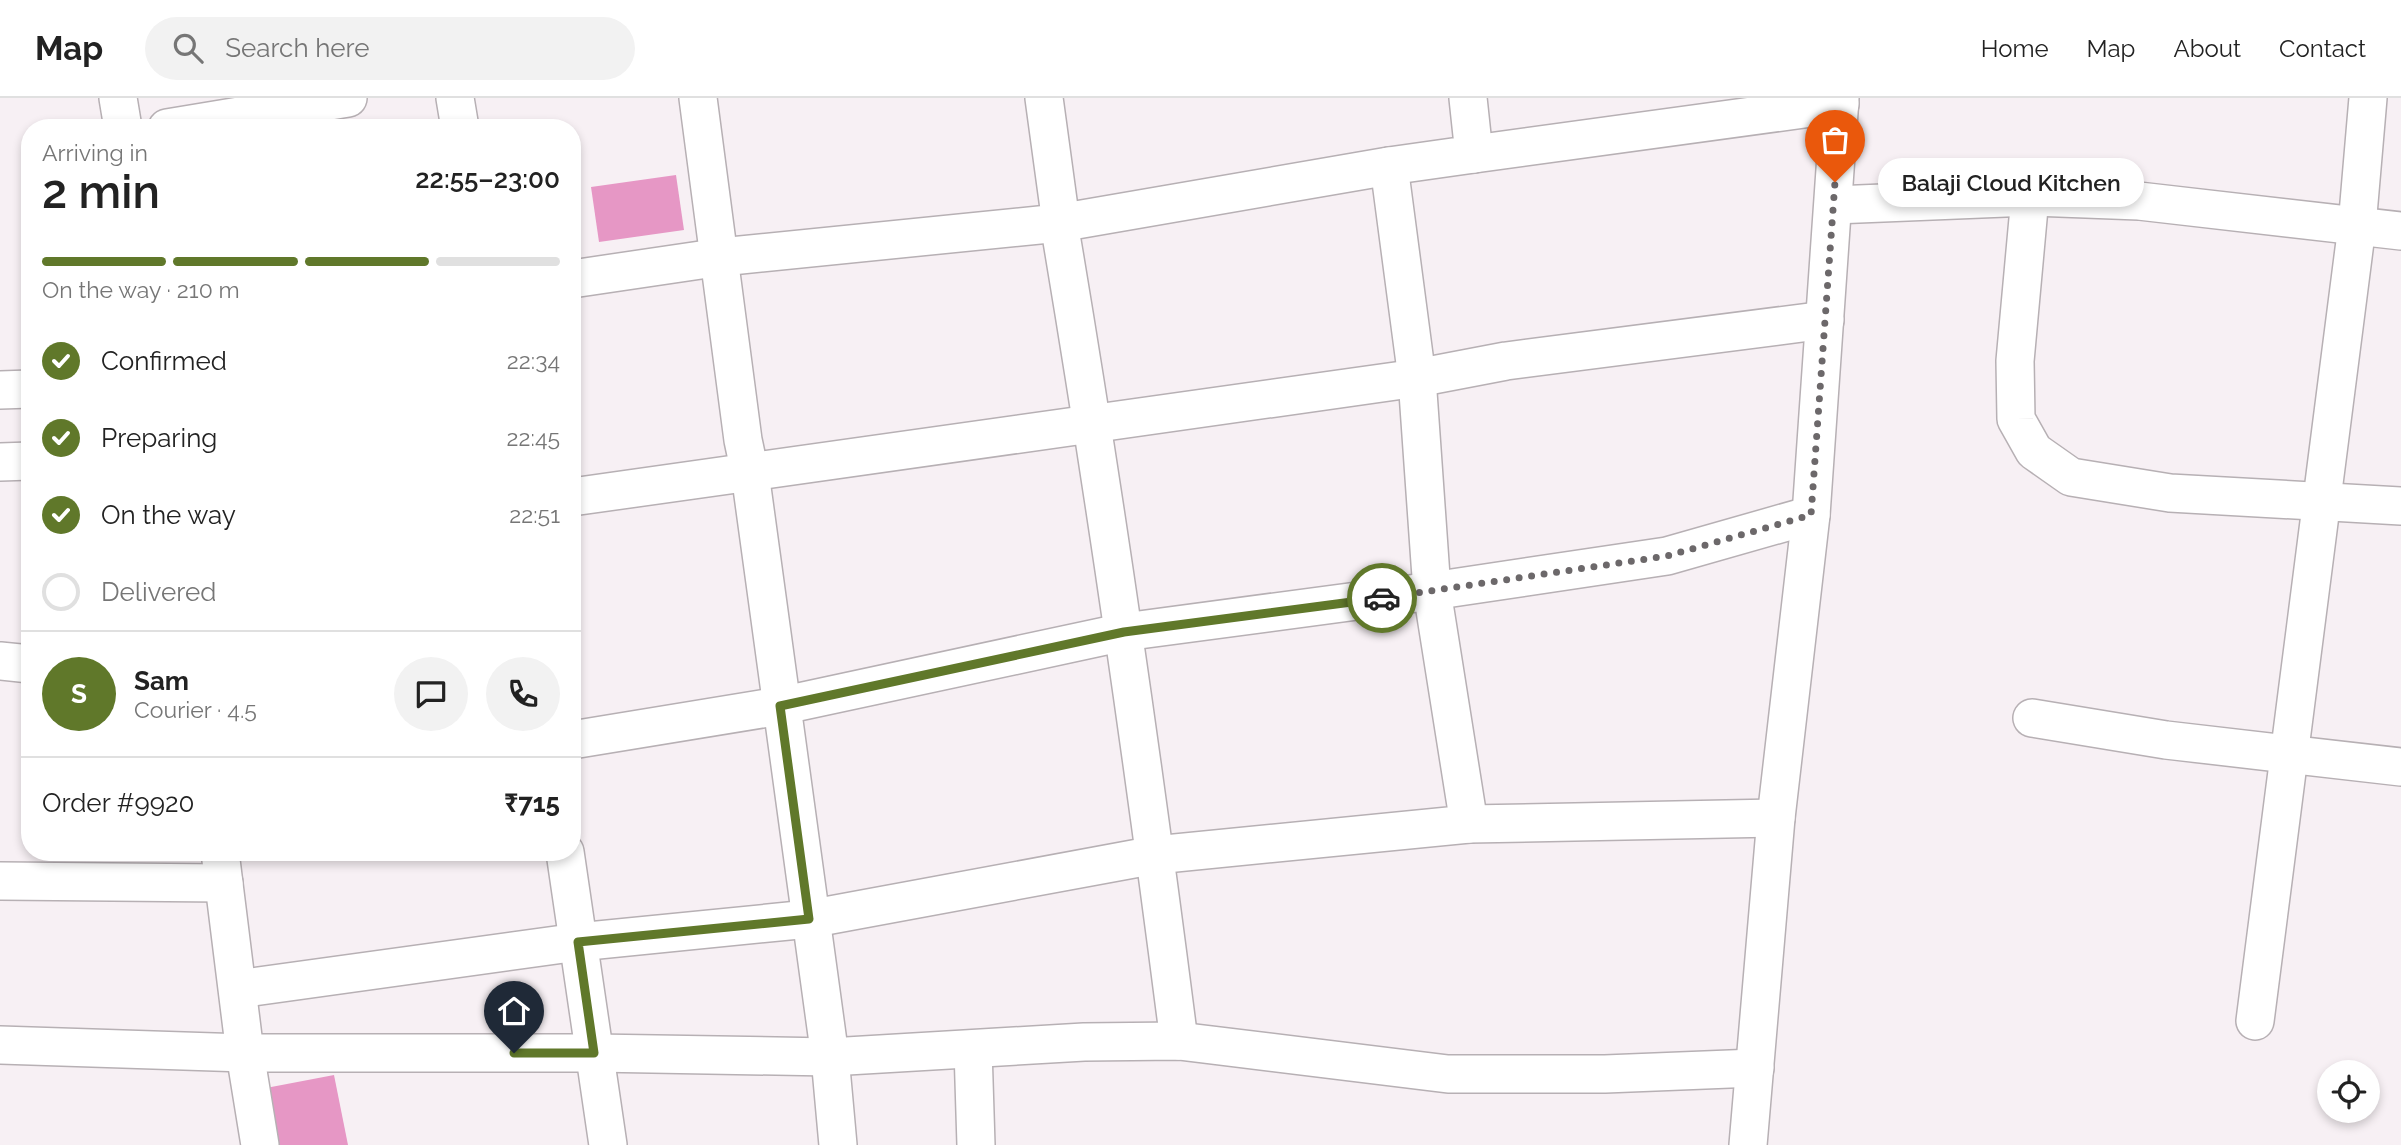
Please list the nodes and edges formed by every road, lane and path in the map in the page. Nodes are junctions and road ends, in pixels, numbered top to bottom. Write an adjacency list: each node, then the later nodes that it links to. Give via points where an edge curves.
1 (118, 98): 9 (street)
2 (348, 98): 10 (street)
3 (455, 98): 11 (street)
4 (698, 98): 19 (street)
5 (1044, 98): 16 (street)
6 (1468, 98): 12 (street)
7 (2368, 98): 17 (street)
8 (1840, 101): 12 (street); 15 (street)
9 (122, 119)
10 (221, 119)
11 (458, 119)
12 (1474, 154): 13 (street)
13 (1390, 166): 16 (street); 22 (street)
14 (2030, 197): 15 (street); 17 (street, via 2139,201); 30 (street, via 2015,361 2016,419 2034,451 2071,477 2170,493)
15 (1834, 205): 21 (street)
16 (1059, 223): 19 (street); 25 (street)
17 (2357, 226): 18 (street); 30 (street)
18 (2401, 231)
19 (721, 257): 20 (street); 28 (street)
20 (581, 277)
21 (1825, 320): 22 (street, via 1506,361); 32 (street)
22 (1417, 378): 25 (street); 33 (street)
23 (21, 389): 24 (street)
24 (0, 390)
25 (1093, 423): 28 (street); 34 (street)
26 (21, 461): 27 (street)
27 (0, 462)
28 (750, 473): 29 (street); 37 (street)
29 (581, 496)
30 (2323, 501): 31 (street); 40 (street)
31 (2401, 506)
32 (1811, 515): 33 (street, via 1667,556); 42 (street)
33 (1432, 591): 34 (street); 43 (street)
34 (1124, 632): 37 (street); 44 (street)
35 (0, 662): 36 (street)
36 (21, 663)
37 (780, 706): 39 (street); 48 (street)
38 (2032, 718): 40 (street)
39 (581, 739)
40 (2289, 756): 41 (street); 51 (street)
41 (2401, 768)
42 (1776, 818): 43 (street); 58 (street)
43 (1469, 824): 44 (street)
44 (1155, 855): 48 (street); 52 (street)
45 (566, 861): 49 (street)
46 (222, 868): 47 (street); 50 (street)
47 (0, 881)
48 (809, 919): 49 (street); 57 (street)
49 (578, 942): 50 (street); 56 (street)
50 (238, 989): 55 (street)
51 (2255, 1021)
52 (1179, 1041): 54 (street); 58 (street, via 1448,1074)
53 (0, 1045): 55 (street)
54 (973, 1049): 57 (street); 62 (street)
55 (245, 1053): 56 (street); 59 (street)
56 (594, 1053): 57 (street); 60 (street)
57 (830, 1057): 61 (street)
58 (1755, 1068): 63 (street)
59 (260, 1145)
60 (608, 1145)
61 (838, 1145)
62 (976, 1145)
63 (1748, 1145)

